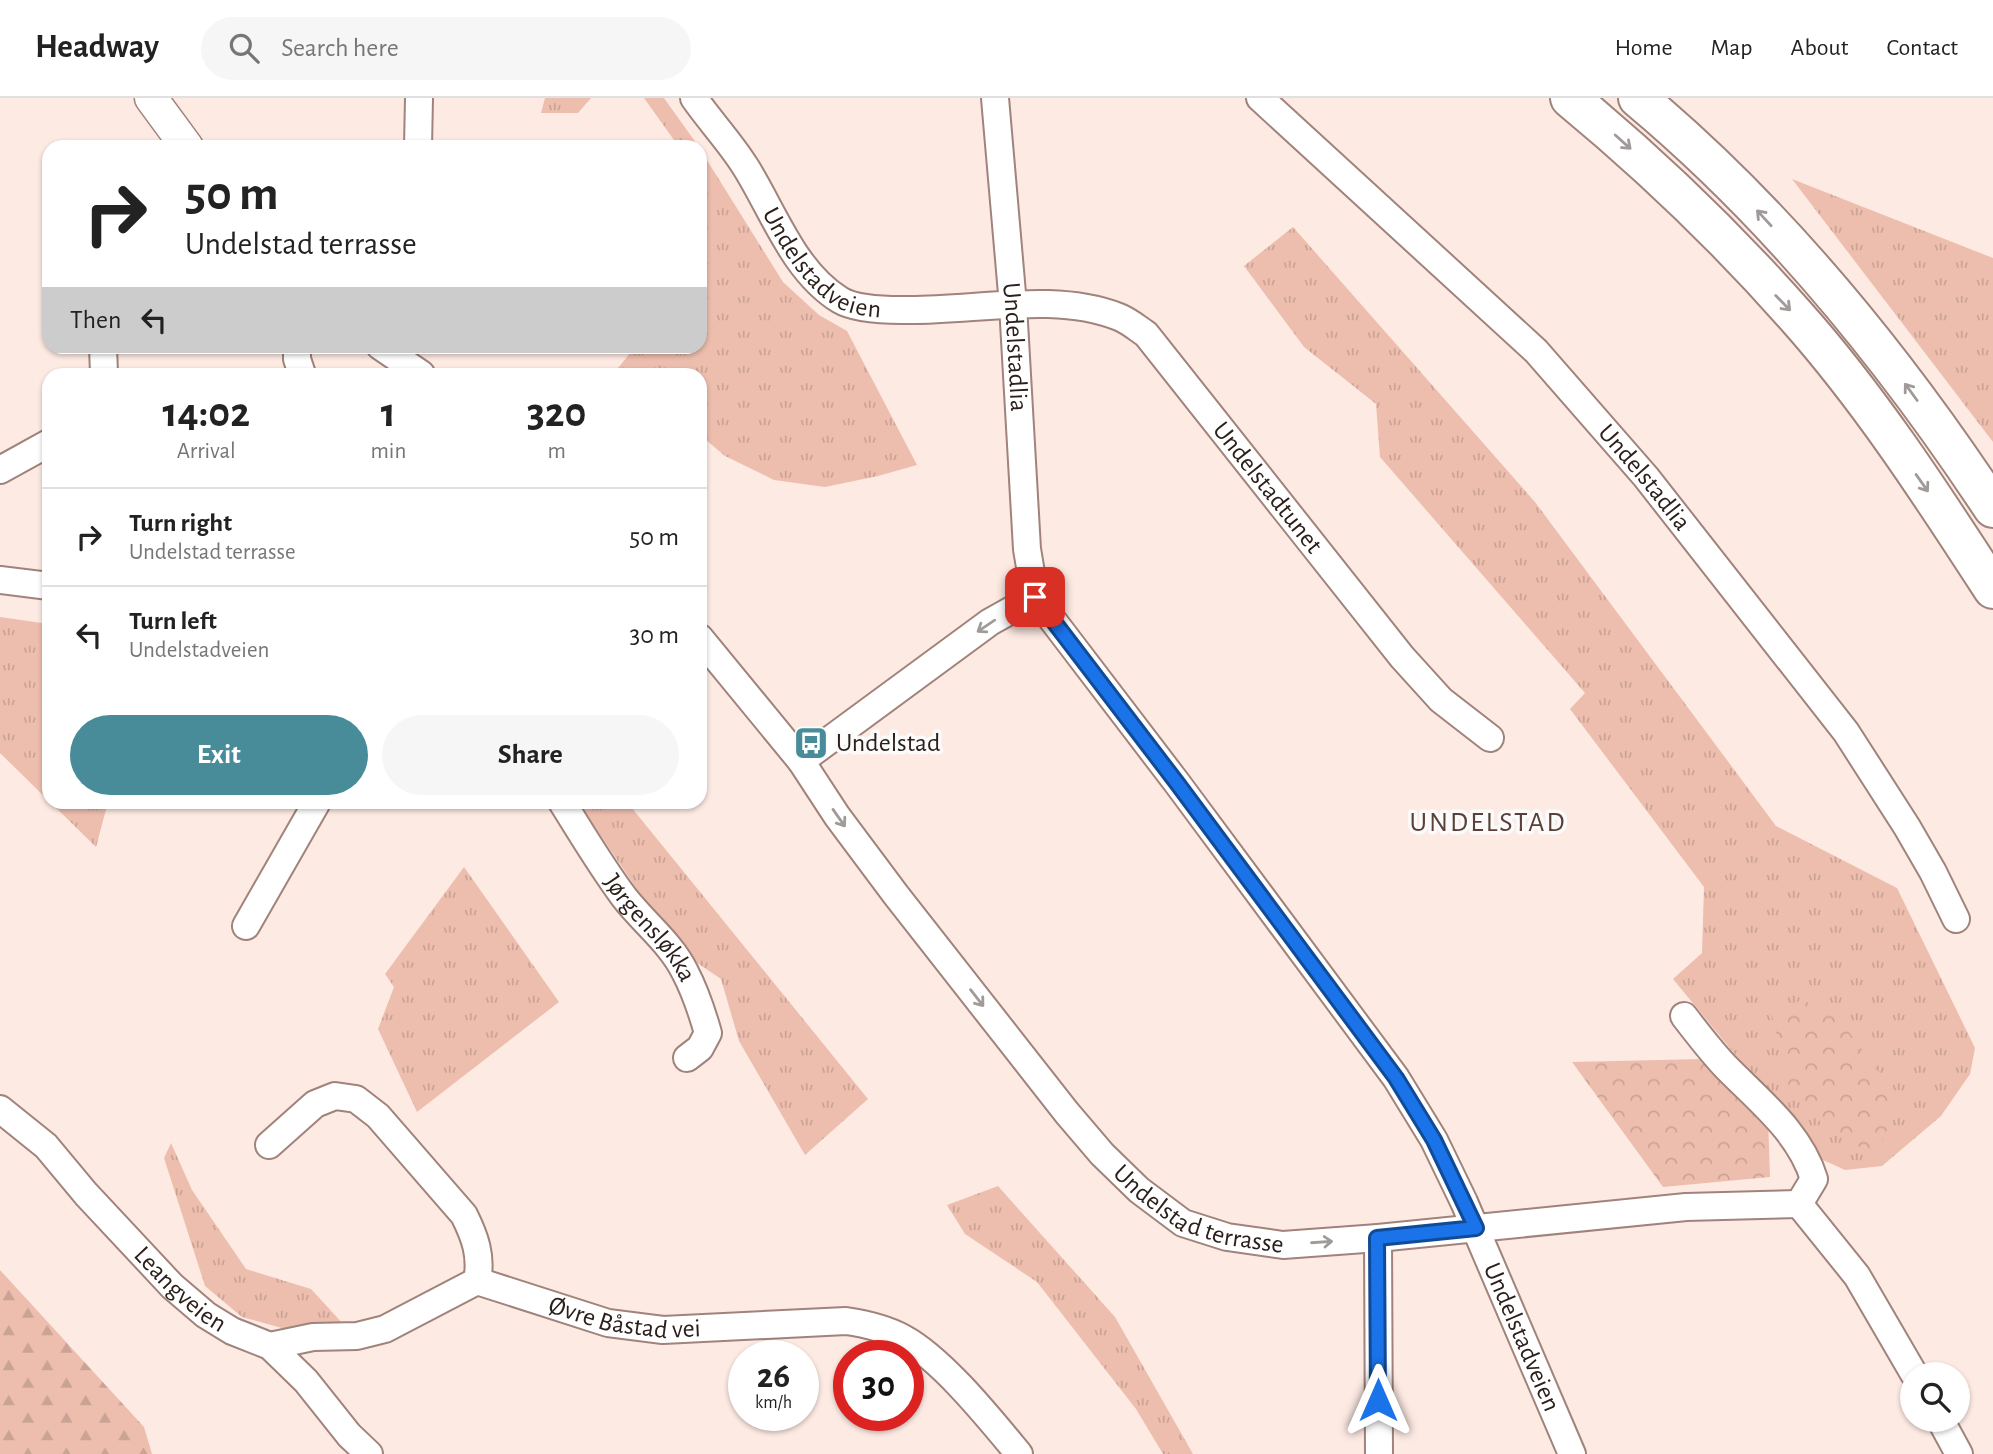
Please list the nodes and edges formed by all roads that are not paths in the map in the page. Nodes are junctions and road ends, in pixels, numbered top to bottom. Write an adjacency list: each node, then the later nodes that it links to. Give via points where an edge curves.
1 (151, 98): 8 (street)
2 (419, 98): 9 (street)
3 (694, 98): 10 (street, Undelstadveien, via 744,164 801,262 842,301 892,310)
4 (995, 98): 10 (street, Undelstadlia)
5 (1260, 98): 25 (street, Undelstadlia, via 1536,351 1646,477 1846,732 1907,827)
6 (1570, 98): 18 (highway, one-way to 18, via 1622,141 1795,315 1872,412)
7 (1638, 98): 15 (highway, one-way to 7, via 1908,386 1829,289 1738,190)
8 (182, 140)
9 (418, 140)
10 (1013, 305): 19 (street, Undelstadlia, via 1026,536); 21 (street, Undelstadtunet, via 1095,309 1122,318 1146,334 1402,657 1441,700)
11 (393, 354): 12 (street)
12 (413, 368)
13 (42, 447): 14 (street)
14 (0, 470)
15 (1993, 508)
16 (0, 580): 17 (street)
17 (42, 585)
18 (1993, 589)
19 (1035, 597): 22 (street, one-way to 22, via 990,622); 32 (street, Undelstadveien, via 1396,1078 1434,1140)
20 (707, 647): 22 (street)
21 (1490, 738)
22 (801, 761): 33 (street, Undelstad terrasse, one-way to 33, via 896,895 1067,1113 1139,1191 1182,1223 1227,1237 1283,1244)
23 (310, 809): 26 (street)
24 (566, 809): 28 (street, Jørgensløkka, via 607,874 685,970 708,1033 700,1048)
25 (1956, 919)
26 (246, 926)
27 (1684, 1016): 31 (street, via 1798,1145 1814,1179)
28 (687, 1058)
29 (0, 1108): 35 (street, Leangveien, via 46,1146 173,1286 206,1315)
30 (269, 1145): 34 (street, via 315,1104 335,1096 356,1099 378,1116 464,1214 479,1253)
31 (1800, 1204): 32 (street, Undelstad terrasse, via 1686,1207); 36 (street, via 1857,1276)
32 (1476, 1228): 33 (street, Undelstad terrasse); 41 (street, Undelstadveien)
33 (1377, 1238): 40 (street)
34 (477, 1281): 35 (street, via 384,1329); 39 (street, Øvre Båstad vei, via 608,1323 663,1330 846,1321 874,1326 904,1338 932,1359)
35 (270, 1346): 38 (street, Leangveien)
36 (1907, 1362)
37 (1947, 1432): 42 (street)
38 (369, 1454)
39 (1019, 1454)
40 (1379, 1454)
41 (1572, 1454)
42 (1959, 1454)

